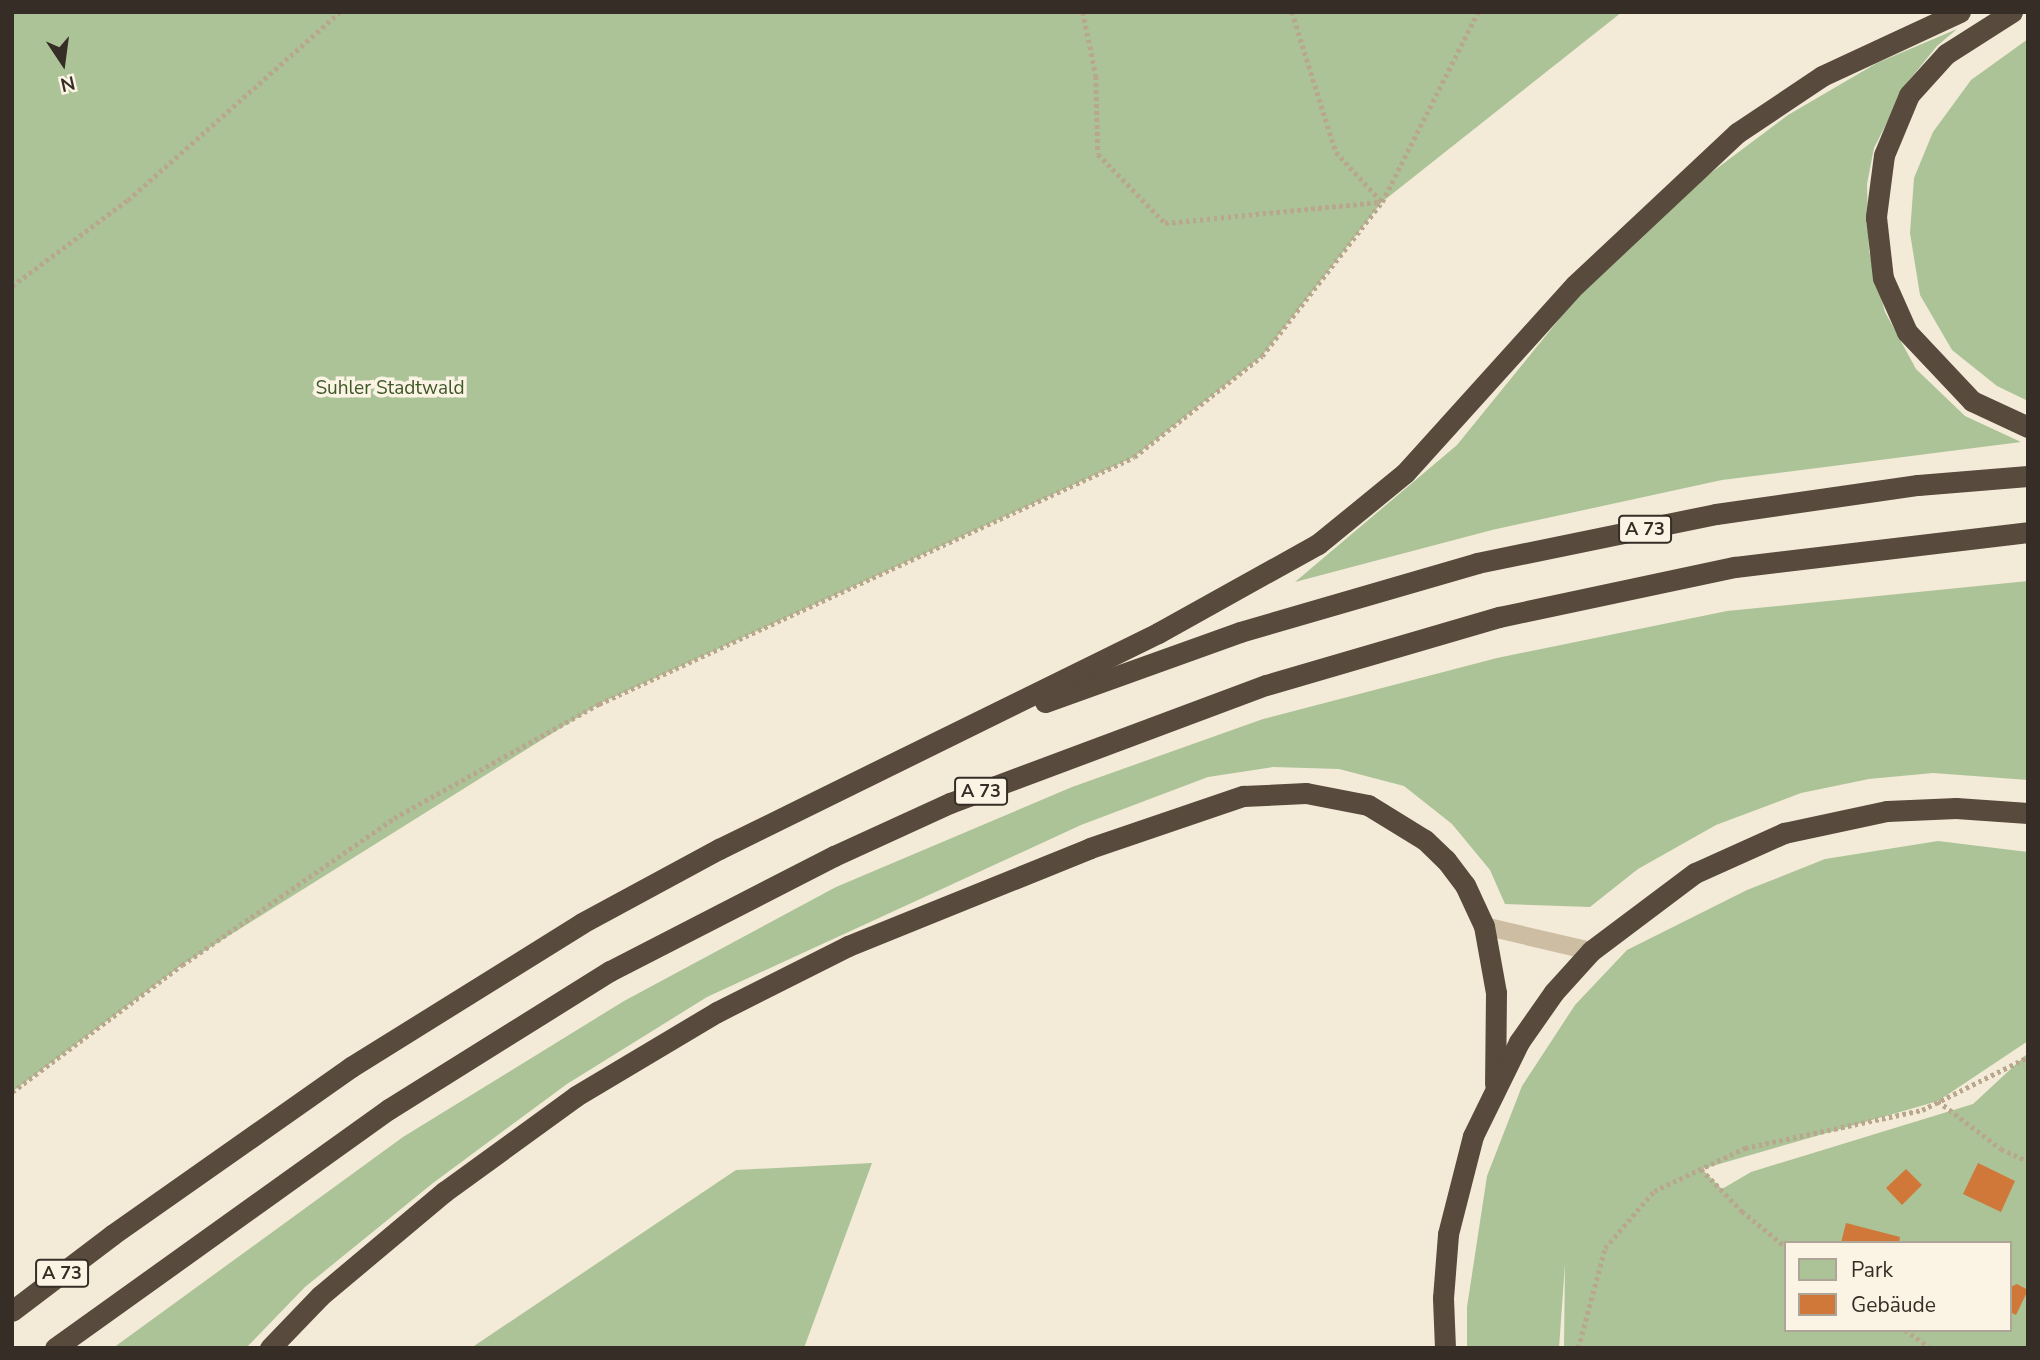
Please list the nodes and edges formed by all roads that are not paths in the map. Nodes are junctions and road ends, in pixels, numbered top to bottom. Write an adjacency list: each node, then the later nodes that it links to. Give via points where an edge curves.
1 (1960, 12): 6 (highway, via 1822,76 1737,133 1575,285 1405,473 1318,544 1169,627)
2 (2012, 12): 3 (highway, via 1945,54 1909,95 1884,155 1876,217 1883,278 1907,332 1972,401)
3 (2028, 427)
4 (2028, 476): 6 (highway, A 73, via 1918,485 1716,514 1477,563 1161,659 1025,709)
5 (2028, 532): 12 (highway, A 73, via 1735,567 1499,617 1253,689 950,803 834,856 610,971 378,1116)
6 (875, 774): 11 (highway, A 73, via 604,911 351,1067)
7 (2028, 813): 9 (highway, via 1956,808 1887,811 1784,833 1695,873)
8 (1484, 926): 9 (lane); 10 (highway, via 1496,993); 13 (highway, via 1465,885 1446,860 1424,840 1368,805 1306,793 1253,795 1215,803 848,946 717,1012 576,1096 444,1192 320,1296)
9 (1591, 951): 10 (highway, via 1541,1009)
10 (1495, 1084): 14 (highway, via 1473,1136 1452,1209 1443,1280)
11 (12, 1311)
12 (55, 1348)
13 (270, 1348)
14 (1446, 1348)

